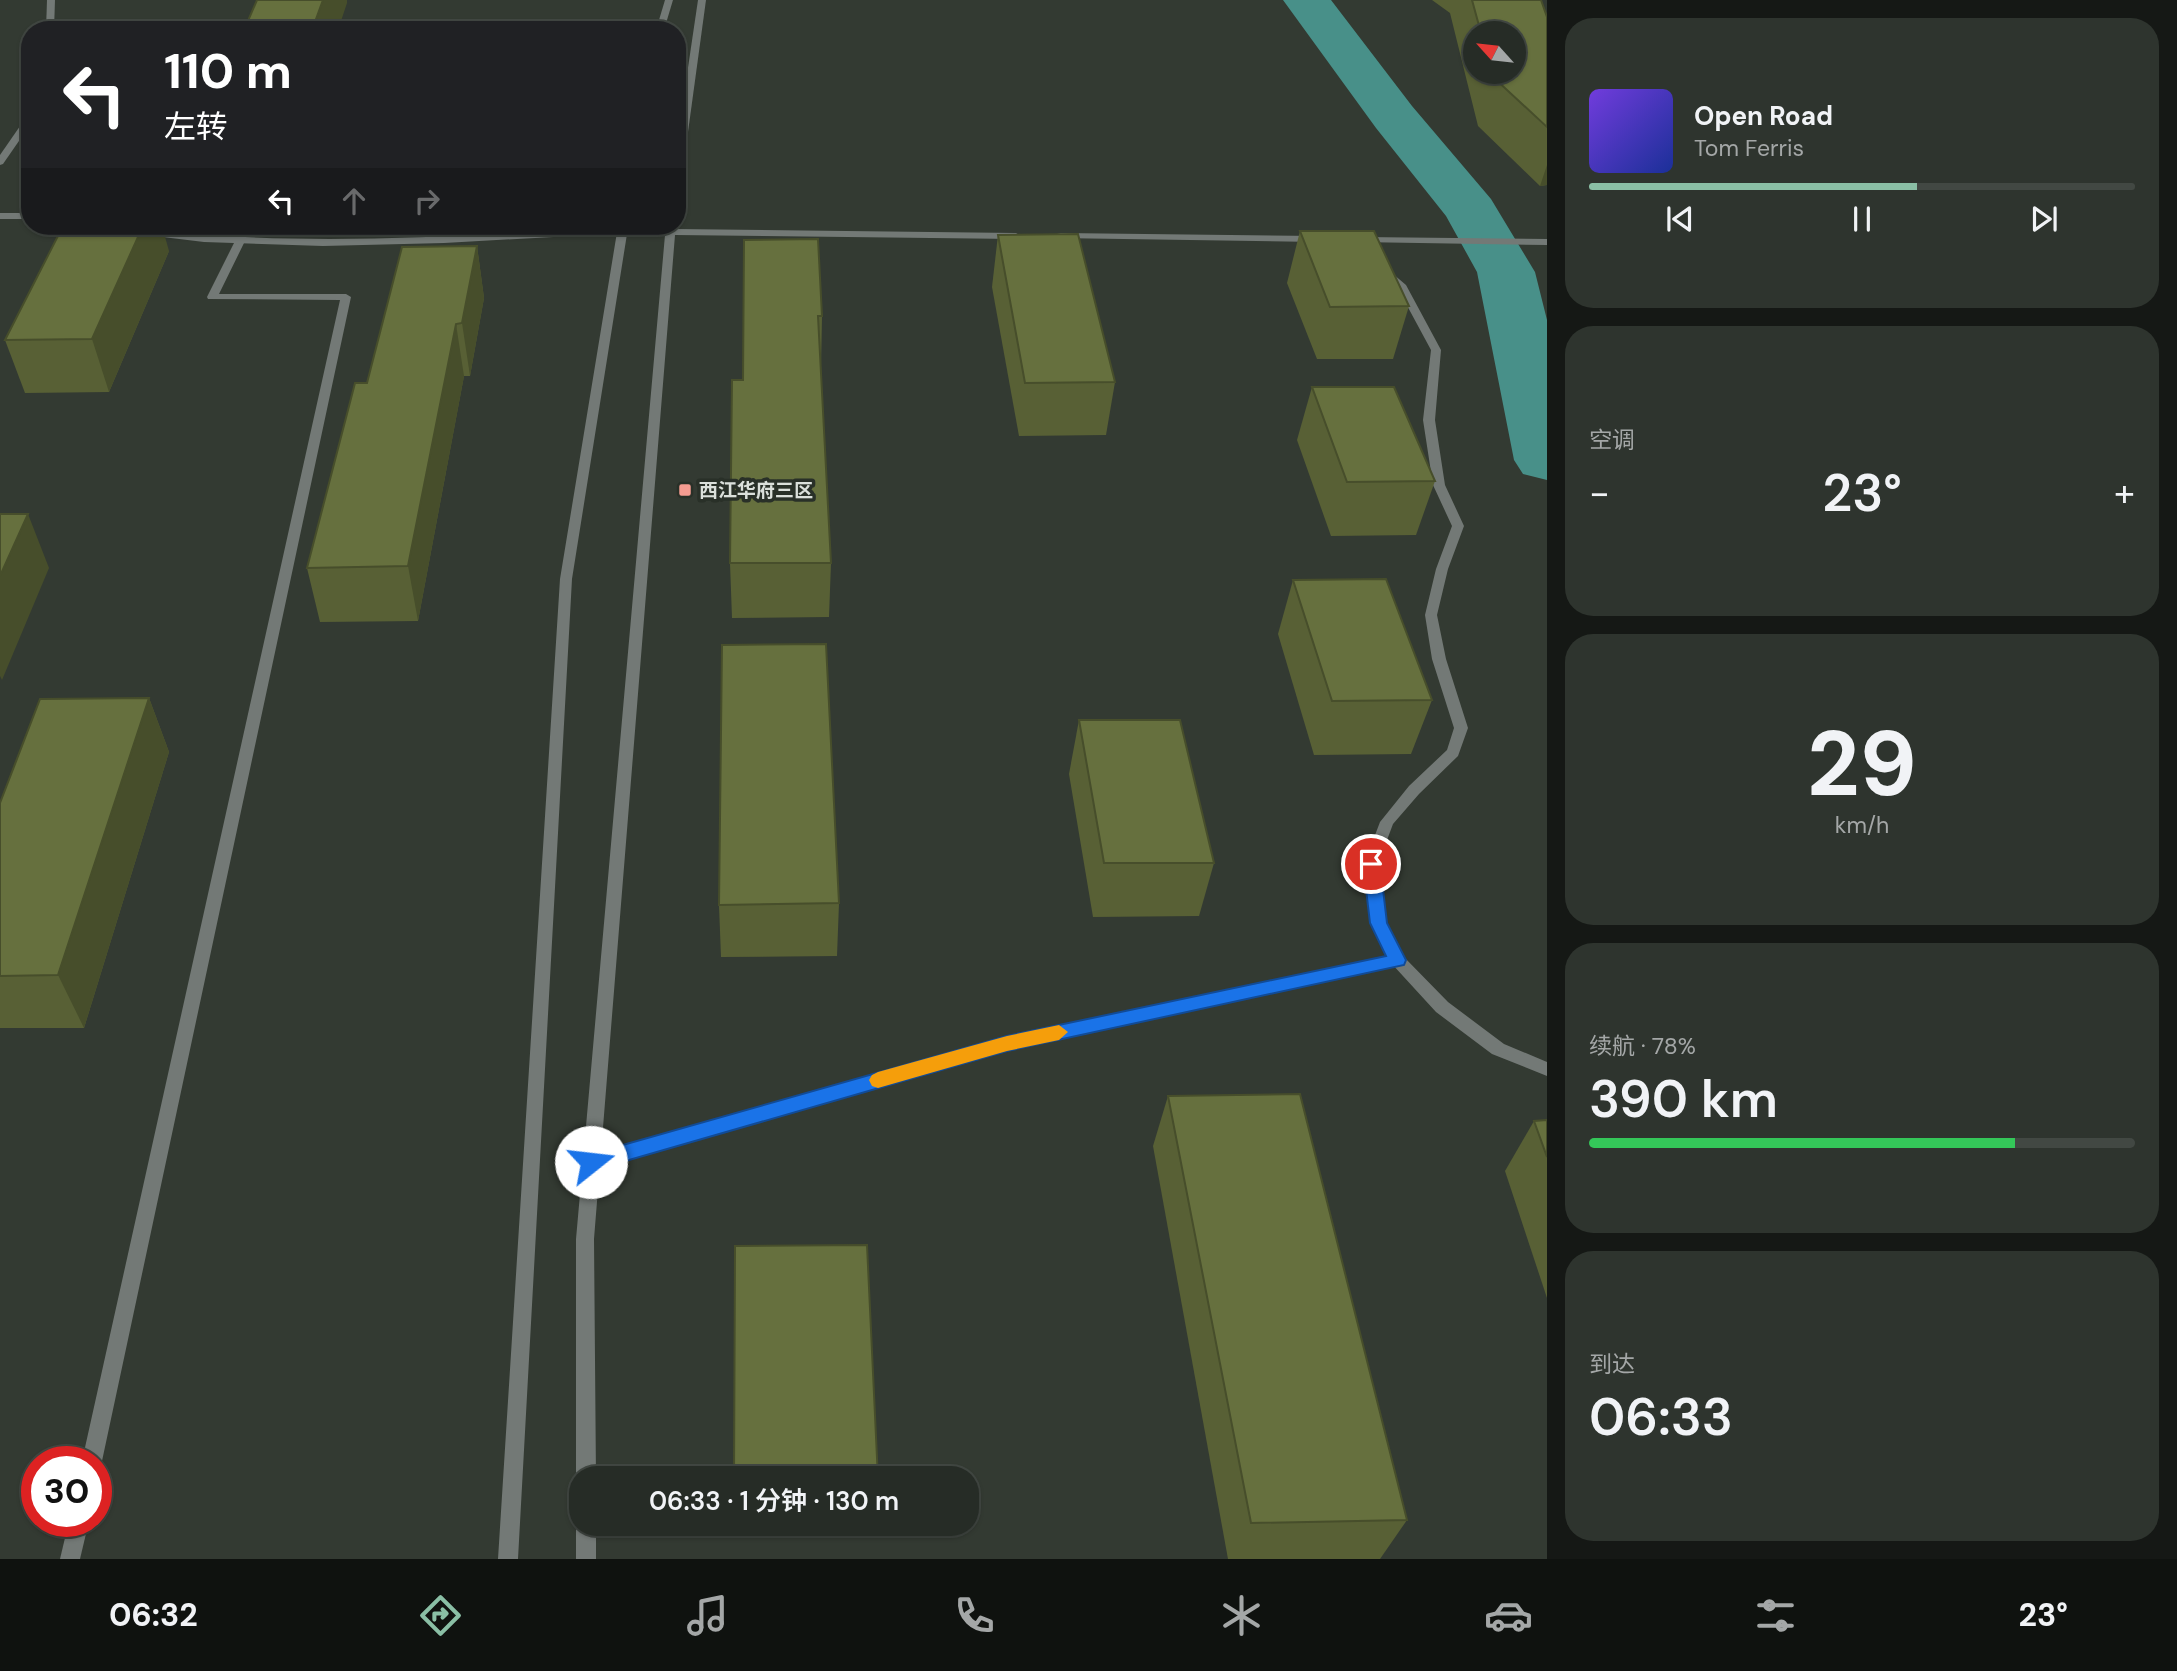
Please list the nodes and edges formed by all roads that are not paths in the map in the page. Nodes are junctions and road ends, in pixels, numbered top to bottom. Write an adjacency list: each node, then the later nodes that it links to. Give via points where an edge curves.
1 (51, 0): 4 (street)
2 (669, 0): 5 (street)
3 (702, 0): 6 (street)
4 (50, 21)
5 (663, 21)
6 (686, 113)
7 (21, 131): 8 (street)
8 (0, 162)
9 (21, 215): 10 (street)
10 (0, 216)
11 (686, 229): 16 (street)
12 (167, 235): 19 (street)
13 (488, 235): 19 (street, via 307,243)
14 (622, 235): 29 (street, via 566,579)
15 (670, 235): 23 (street)
16 (1032, 236)
17 (1046, 236): 18 (street)
18 (1324, 239)
19 (240, 240): 24 (street, via 212,297 346,296)
20 (1547, 242): 21 (street, via 1351,240 1401,285 1436,350 1429,421 1440,485 1458,526 1431,615 1439,659 1461,728 1453,752 1387,822 1371,864 1379,923)
21 (1397, 960): 22 (street, via 1442,1007 1497,1049); 23 (street, via 1007,1043)
22 (1547, 1069)
23 (591, 1162): 25 (street, via 585,1239)
24 (95, 1446)
25 (586, 1466)
26 (586, 1536): 30 (street)
27 (75, 1537): 28 (street)
28 (70, 1559)
29 (508, 1559)
30 (586, 1559)

